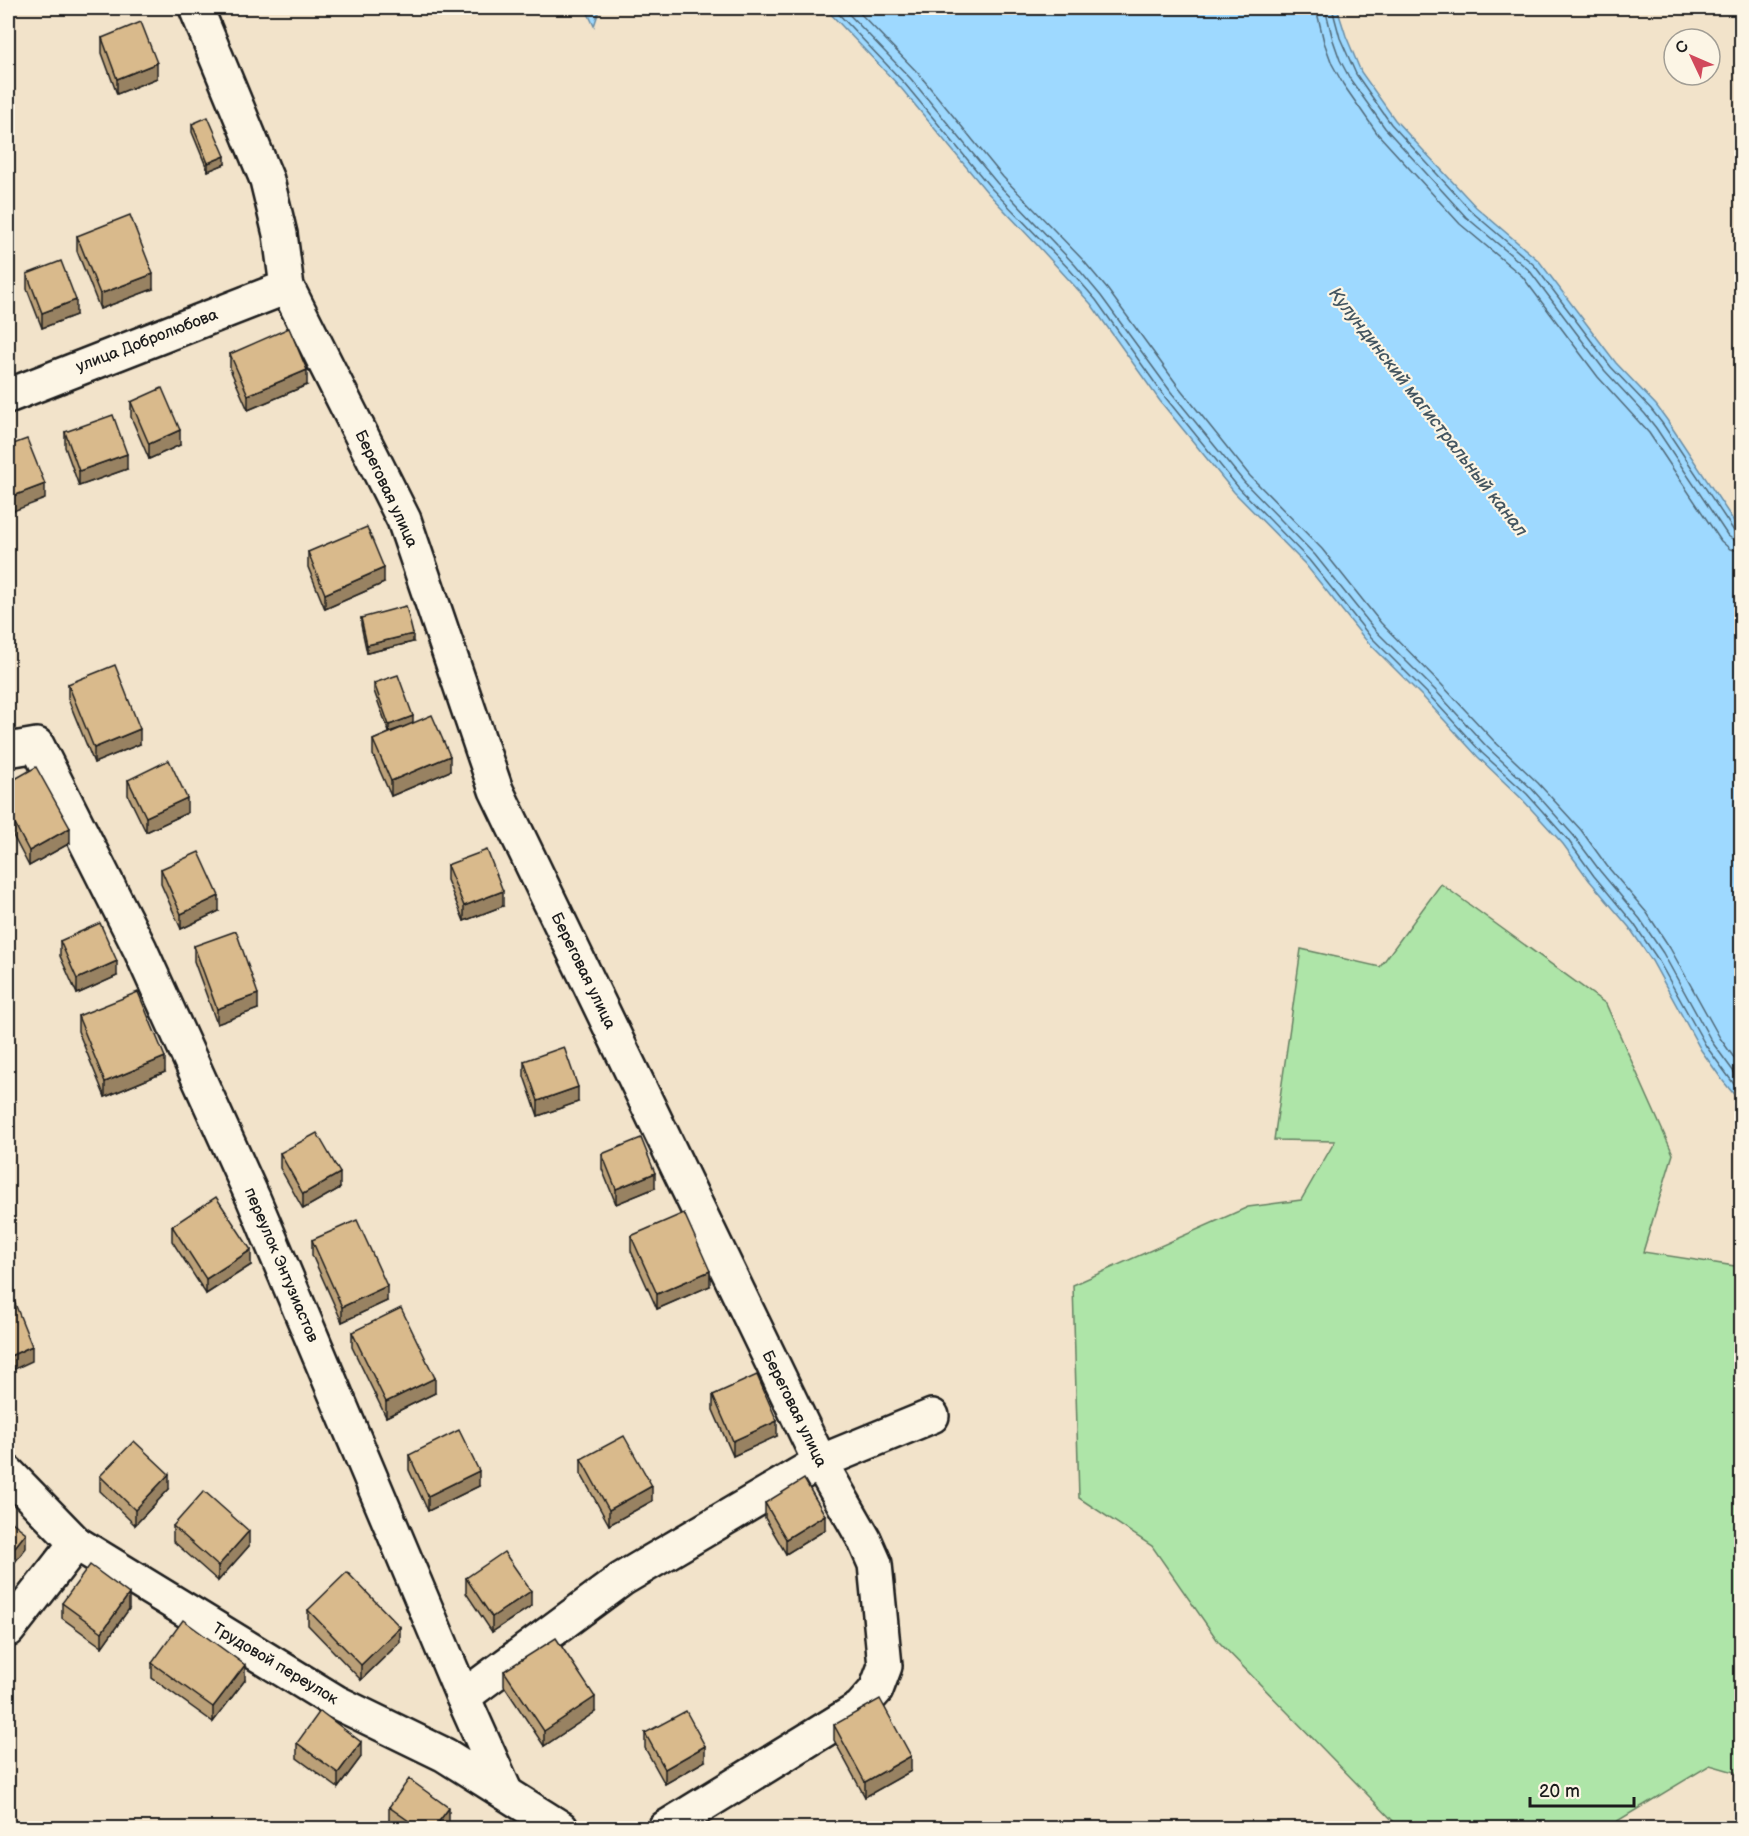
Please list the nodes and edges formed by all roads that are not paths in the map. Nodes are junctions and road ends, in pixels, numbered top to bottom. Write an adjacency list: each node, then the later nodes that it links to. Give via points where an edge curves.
1 (196, 8): 2 (street, Береговая улица, via 267,180)
2 (287, 287): 3 (street, улица Добролюбова); 6 (street, Береговая улица, via 404,520 496,790)
3 (8, 396)
4 (22, 747): 10 (street, переулок Энтузиастов, via 140,949 253,1198)
5 (932, 1416): 6 (street)
6 (820, 1462): 10 (street, via 622,1579); 13 (street, Береговая улица, via 875,1564 885,1666 876,1690 860,1708)
7 (8, 1473): 8 (street, Трудовой переулок)
8 (76, 1543): 9 (street); 11 (street, Трудовой переулок, via 336,1702 444,1755)
9 (8, 1630)
10 (463, 1697): 11 (street, переулок Энтузиастов)
11 (506, 1793): 12 (street, Трудовой переулок)
12 (561, 1828)
13 (665, 1828)

